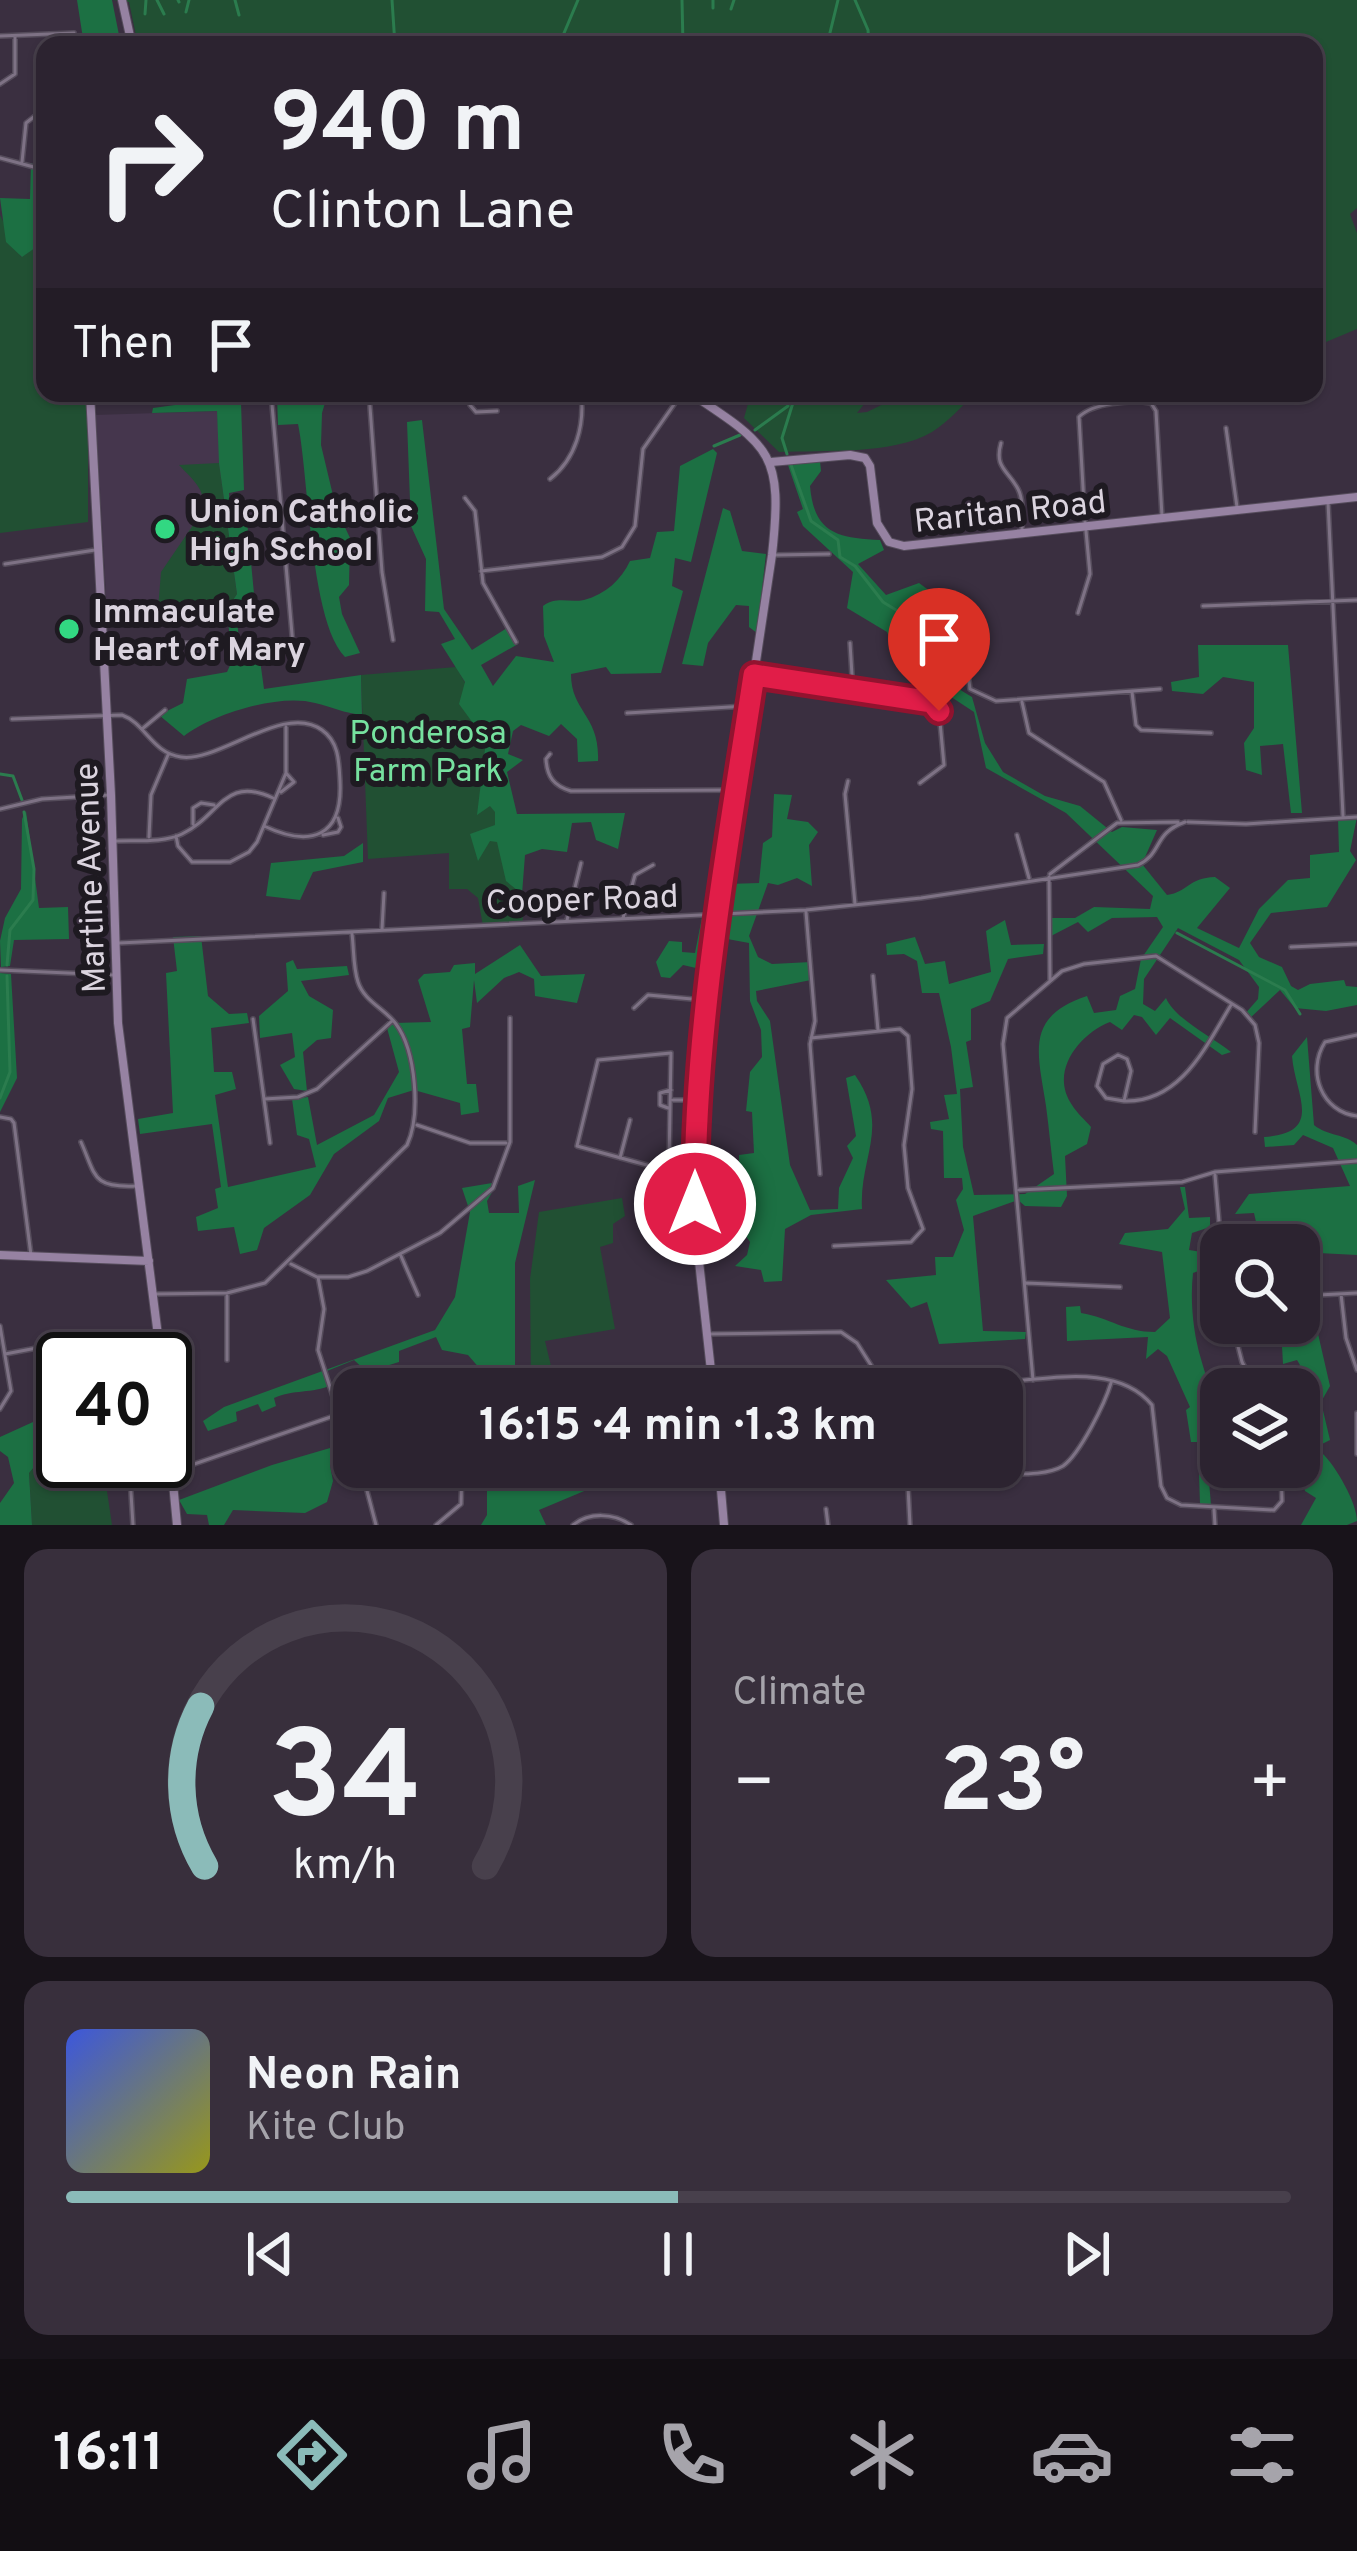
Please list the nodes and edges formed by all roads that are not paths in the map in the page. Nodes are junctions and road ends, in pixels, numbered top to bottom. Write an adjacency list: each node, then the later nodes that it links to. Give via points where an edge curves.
1 (122, 0): 6 (street)
2 (59, 34): 3 (street); 4 (street)
3 (74, 34)
4 (15, 35): 5 (street); 7 (street, via 15,74)
5 (0, 36)
6 (129, 36)
7 (0, 84)
8 (36, 115): 10 (street, via 26,123)
9 (0, 158): 10 (street)
10 (22, 162): 11 (street)
11 (36, 167)
12 (90, 402): 33 (street, Martine Avenue)
13 (272, 402): 48 (street)
14 (370, 402): 42 (street)
15 (470, 402): 21 (street, via 476,412)
16 (581, 402): 25 (street, via 574,448)
17 (679, 402): 37 (street, via 643,449 635,526 622,548)
18 (701, 402): 24 (street, via 748,431)
19 (1135, 402): 31 (street, via 1078,417)
20 (1145, 402): 30 (street, via 1156,411)
21 (497, 411)
22 (1226, 428): 29 (street)
23 (1001, 443): 32 (street, via 1000,466 1021,494)
24 (771, 462): 32 (street, Raritan Road, via 865,458 879,528 893,544); 35 (street)
25 (550, 479)
26 (1357, 497): 28 (street, Raritan Road)
27 (465, 498): 37 (street, via 475,512)
28 (1328, 499): 29 (street, Raritan Road); 39 (street)
29 (1237, 509): 30 (street, Raritan Road)
30 (1162, 518): 31 (street, Raritan Road)
31 (1085, 526): 32 (street, Raritan Road); 41 (street, via 1090,574)
32 (1022, 533)
33 (97, 550): 36 (street); 44 (street, Martine Avenue)
34 (829, 554): 35 (street)
35 (772, 555): 49 (street)
36 (5, 564)
37 (481, 571): 43 (street)
38 (1357, 600): 39 (street)
39 (1333, 602): 40 (street); 75 (street)
40 (1203, 606)
41 (1078, 614)
42 (393, 640)
43 (516, 642)
44 (103, 643): 45 (street); 56 (street, Martine Avenue)
45 (196, 643)
46 (850, 643): 52 (street)
47 (965, 648): 53 (street, via 974,693)
48 (294, 657)
49 (754, 675): 52 (street); 54 (street)
50 (1160, 689): 51 (street)
51 (1132, 690): 53 (street); 61 (street, via 1141,730)
52 (853, 693): 66 (street, via 935,704 944,765)
53 (1021, 699): 76 (street, via 1029,733 1104,782)
54 (749, 706): 57 (street); 67 (street)
55 (164, 710): 60 (street)
56 (106, 713): 58 (street); 60 (street, via 130,717); 69 (street, Martine Avenue)
57 (627, 713)
58 (12, 719)
59 (285, 726): 62 (street, via 203,756); 64 (street); 73 (street, via 311,725 332,741)
60 (141, 730): 62 (street)
61 (1211, 733)
62 (169, 754): 85 (street, via 152,795)
63 (550, 754): 67 (street, via 547,773 572,791)
64 (286, 773): 68 (street); 68 (street, via 293,782)
65 (848, 781): 94 (street)
66 (920, 783)
67 (736, 790): 96 (street)
68 (279, 792): 70 (street)
69 (111, 795): 72 (street); 86 (street, Martine Avenue)
70 (276, 800): 71 (street, via 254,789); 80 (street)
71 (217, 806): 79 (street); 79 (street, via 196,806)
72 (0, 809)
73 (337, 816): 82 (street); 82 (street, via 338,832)
74 (1357, 817): 75 (street, Cooper Road)
75 (1343, 818): 78 (street, Cooper Road)
76 (1122, 821): 77 (street, Cooper Road); 89 (street, Cooper Road)
77 (1159, 822): 78 (street, Cooper Road); 81 (street)
78 (1185, 822): 81 (street, Cooper Road)
79 (193, 826): 84 (street)
80 (264, 826): 82 (street, via 303,838); 84 (street, via 249,852 230,862 192,862)
81 (1163, 833): 90 (street, Cooper Road, via 1144,862)
82 (322, 834)
83 (1017, 835): 92 (street)
84 (176, 836): 85 (street)
85 (149, 839): 86 (street)
86 (112, 841): 101 (street, Martine Avenue)
87 (581, 863): 98 (street)
88 (653, 865): 97 (street, via 634,875)
89 (1065, 865): 90 (street); 91 (street, Cooper Road)
90 (1069, 874): 91 (street, Cooper Road)
91 (1048, 875): 92 (street, Cooper Road); 107 (street)
92 (1029, 879): 94 (street, Cooper Road)
93 (383, 893): 99 (street)
94 (855, 906): 95 (street, Cooper Road)
95 (806, 910): 96 (street, Cooper Road); 116 (street)
96 (718, 917): 97 (street, Cooper Road); 108 (street)
97 (623, 920): 98 (street, Cooper Road)
98 (567, 922): 99 (street, Cooper Road)
99 (382, 931): 100 (street, Cooper Road)
100 (352, 932): 101 (street, Cooper Road); 113 (street, via 357,980)
101 (115, 943): 105 (street, Martine Avenue)
102 (1357, 944): 103 (street)
103 (1292, 946)
104 (0, 970): 105 (street)
105 (115, 975): 137 (street, Martine Avenue)
106 (874, 976): 114 (street)
107 (1050, 980): 109 (street, via 1074,966 1151,955); 138 (street, via 1004,1027)
108 (705, 1000): 110 (street, via 648,995); 120 (street)
109 (1232, 1004): 121 (street, via 1177,1082 1149,1099); 127 (street, via 1258,1033)
110 (634, 1008)
111 (510, 1018): 129 (street)
112 (253, 1019): 118 (street)
113 (394, 1020): 118 (street, via 309,1094); 126 (street, via 406,1040)
114 (878, 1031): 116 (street); 140 (street, via 908,1036 904,1145 923,1229 911,1242)
115 (1357, 1035): 123 (street, via 1324,1042 1318,1060 1327,1102)
116 (811, 1038): 136 (street)
117 (670, 1090): 119 (street); 122 (street, via 660,1093 660,1105); 131 (street, via 671,1053 598,1060 577,1146)
118 (264, 1100): 130 (street)
119 (670, 1100): 120 (street); 122 (street)
120 (695, 1100): 133 (street)
121 (1124, 1101): 121 (street, via 1131,1065 1114,1056 1097,1086 1106,1098)
122 (670, 1108): 134 (street)
123 (1357, 1116)
124 (0, 1117): 143 (street, via 14,1123)
125 (630, 1120): 131 (street)
126 (415, 1124): 129 (street, via 470,1143); 145 (street, via 407,1145)
127 (1255, 1132)
128 (81, 1142): 137 (street, via 98,1180)
129 (509, 1143): 141 (street, via 483,1199)
130 (270, 1144)
131 (620, 1160): 134 (street)
132 (1357, 1161): 135 (street)
133 (694, 1162): 134 (street); 157 (street)
134 (669, 1165)
135 (1215, 1172): 138 (street, via 1182,1182); 139 (street)
136 (820, 1174)
137 (138, 1186): 144 (street, Martine Avenue)
138 (1016, 1190): 147 (street)
139 (1219, 1224)
140 (834, 1246)
141 (400, 1255): 146 (street, via 348,1277); 153 (street)
142 (0, 1256): 143 (street)
143 (31, 1257): 144 (street)
144 (149, 1261): 151 (street, Martine Avenue)
145 (290, 1263): 146 (street); 149 (street, via 266,1283)
146 (317, 1277): 167 (street, via 324,1309 318,1350)
147 (1024, 1282): 148 (street); 165 (street)
148 (1120, 1286)
149 (227, 1293): 151 (street); 160 (street)
150 (1357, 1293): 152 (street)
151 (154, 1294): 156 (street, Martine Avenue)
152 (1341, 1294): 154 (street); 163 (street)
153 (418, 1295)
154 (1320, 1295)
155 (0, 1327): 159 (street)
156 (159, 1332)
157 (708, 1334): 161 (street); 162 (street, via 841,1332)
158 (36, 1348): 159 (street)
159 (5, 1354): 168 (street, via 11,1391)
160 (227, 1360)
161 (711, 1368)
162 (873, 1368)
163 (1357, 1370)
164 (1023, 1380): 165 (street)
165 (1034, 1380): 166 (street)
166 (1111, 1382): 173 (street, via 1064,1465); 181 (street, via 1152,1405 1166,1496)
167 (333, 1396)
168 (0, 1408)
169 (1357, 1413): 171 (street)
170 (333, 1416): 172 (street)
171 (1357, 1454)
172 (192, 1465)
173 (1023, 1473)
174 (131, 1488): 183 (street)
175 (174, 1488): 184 (street)
176 (365, 1488): 185 (street)
177 (461, 1488): 186 (street, via 455,1513)
178 (721, 1488): 189 (street)
179 (908, 1488): 191 (street)
180 (1282, 1488): 181 (street, via 1274,1510)
181 (1214, 1507): 192 (street)
182 (826, 1510): 190 (street)
183 (133, 1525)
184 (177, 1525)
185 (376, 1525)
186 (436, 1525)
187 (573, 1525): 188 (street, via 608,1515)
188 (631, 1525)
189 (724, 1525)
190 (828, 1525)
191 (910, 1525)
192 (1215, 1525)

